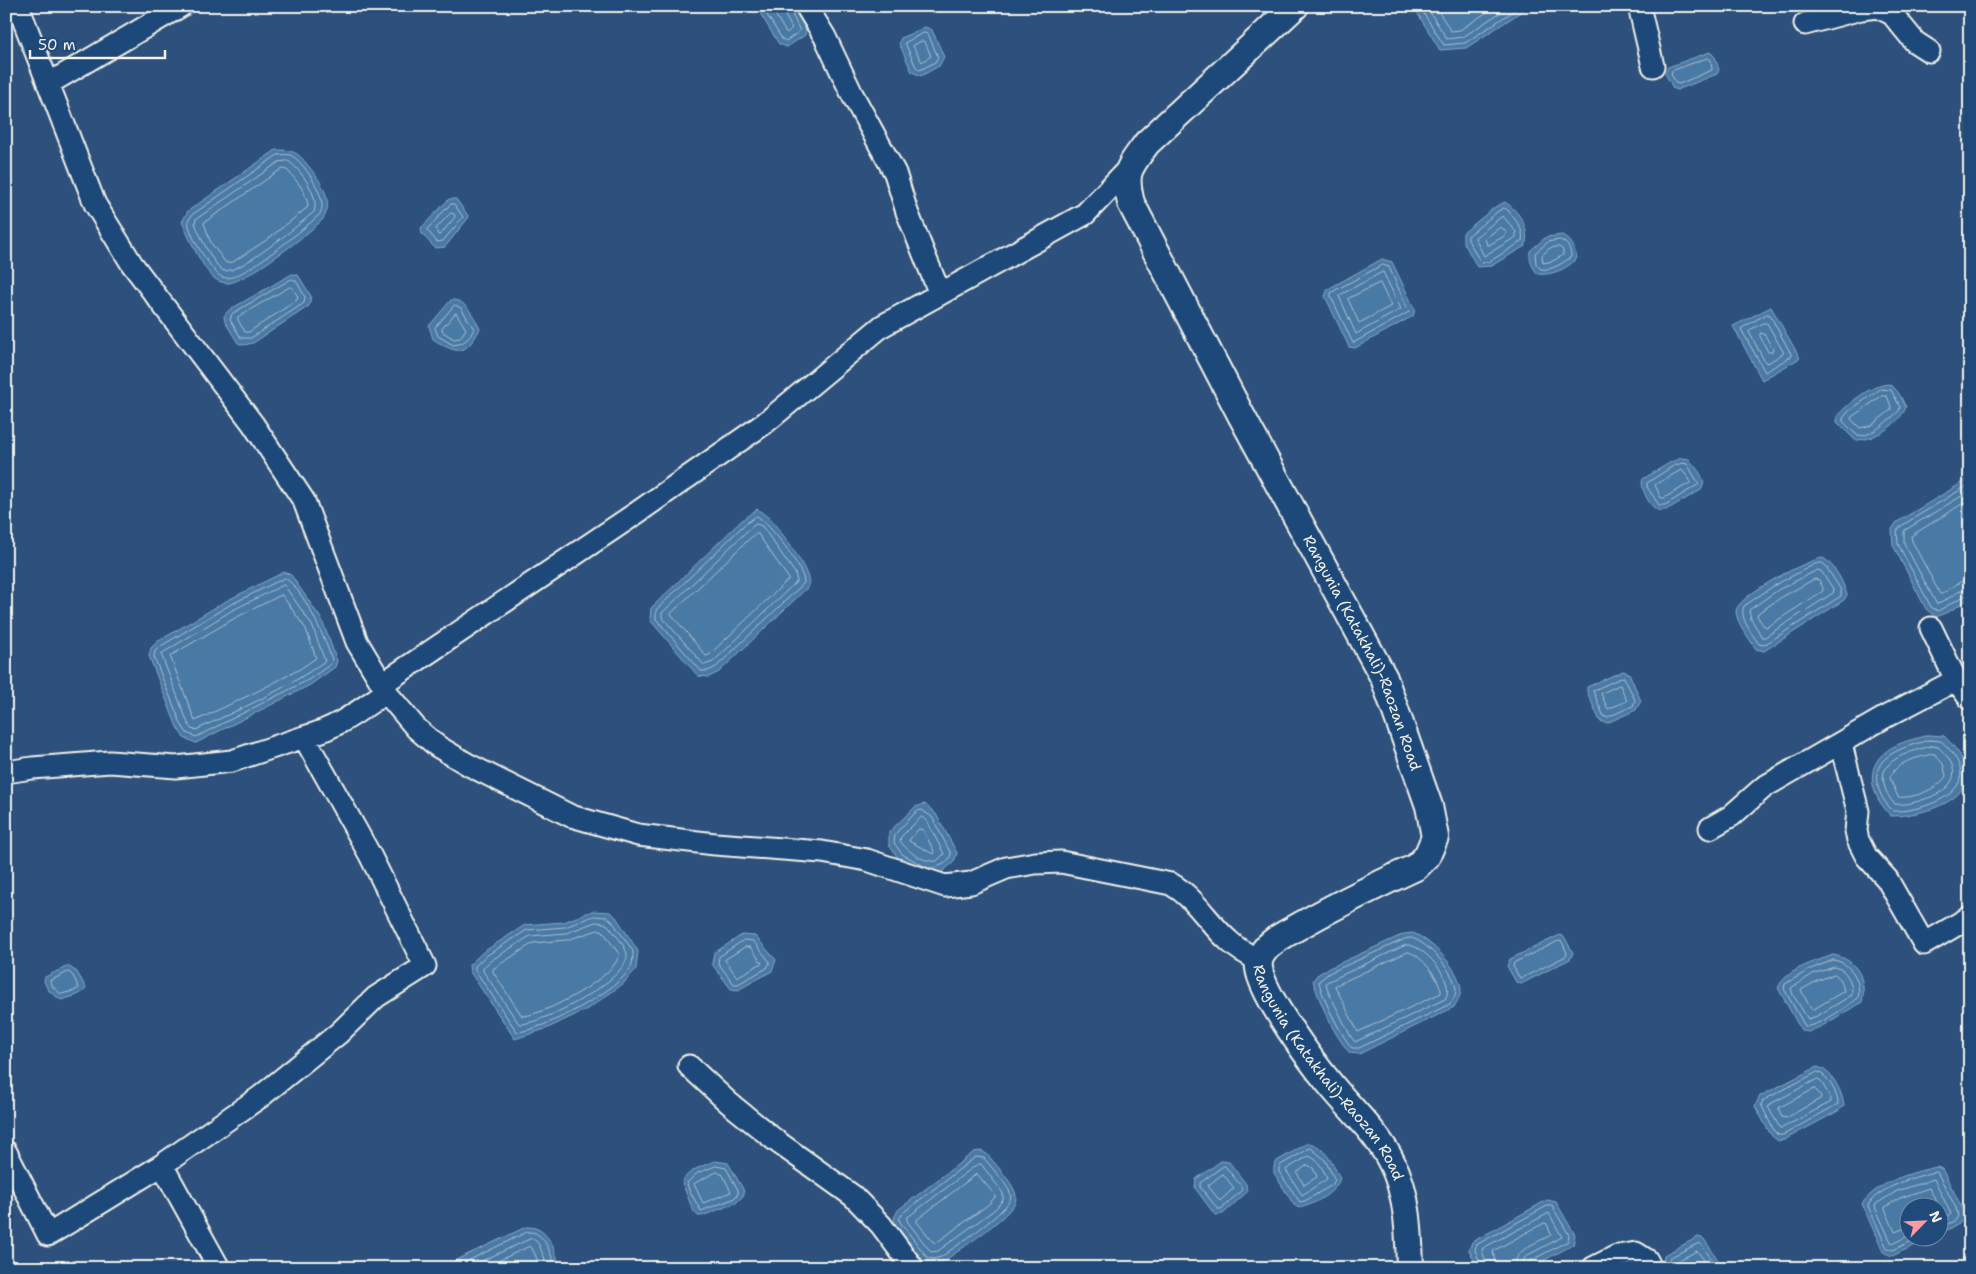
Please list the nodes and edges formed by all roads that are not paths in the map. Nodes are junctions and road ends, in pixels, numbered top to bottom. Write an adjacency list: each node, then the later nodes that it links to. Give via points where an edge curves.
1 (18, 6): 9 (street)
2 (181, 6): 9 (street)
3 (806, 6): 11 (street, via 894,173)
4 (1295, 6): 10 (main road, via 1147,143)
5 (1639, 6): 8 (street)
6 (1805, 24): 7 (street, via 1877,7 1892,14 1915,42)
7 (1929, 50)
8 (1654, 66)
9 (48, 84): 14 (street, via 95,204 113,234 253,424 304,501 357,642)
10 (1129, 168): 11 (street, via 1085,214); 21 (main road, Rangunia (Katakhali)-Raozan Road, via 1127,179 1131,203 1245,423 1384,678 1429,806 1435,837 1427,856 1416,866 1326,910 1274,941)
11 (940, 294): 14 (street, via 882,326 765,423)
12 (1931, 628): 13 (street)
13 (1956, 680): 15 (street); 17 (street)
14 (384, 688): 16 (street, via 349,718); 21 (street, via 416,728 437,746 469,766 571,816 638,835 822,852 866,860 945,886 971,882 1006,868 1044,862 1061,862 1156,881 1181,890 1202,909 1227,940)
15 (1970, 699)
16 (304, 738): 18 (street, via 232,761 176,767 110,762); 24 (street, via 370,855 425,966 376,997 260,1097)
17 (1841, 744): 19 (street, via 1764,787 1730,816); 20 (street, via 1858,811 1858,840 1869,860 1887,879 1924,944)
18 (6, 772)
19 (1710, 828)
20 (1970, 917)
21 (1259, 960): 27 (main road, Rangunia (Katakhali)-Raozan Road, via 1266,988 1303,1049 1392,1161 1402,1186)
22 (689, 1066): 26 (street, via 774,1140 853,1196 881,1225)
23 (6, 1152): 24 (street, via 48,1235)
24 (162, 1165): 25 (street)
25 (219, 1268)
26 (913, 1268)
27 (1410, 1268)
28 (1593, 1268): 29 (street, via 1617,1256 1636,1253 1647,1260)
29 (1651, 1268)

